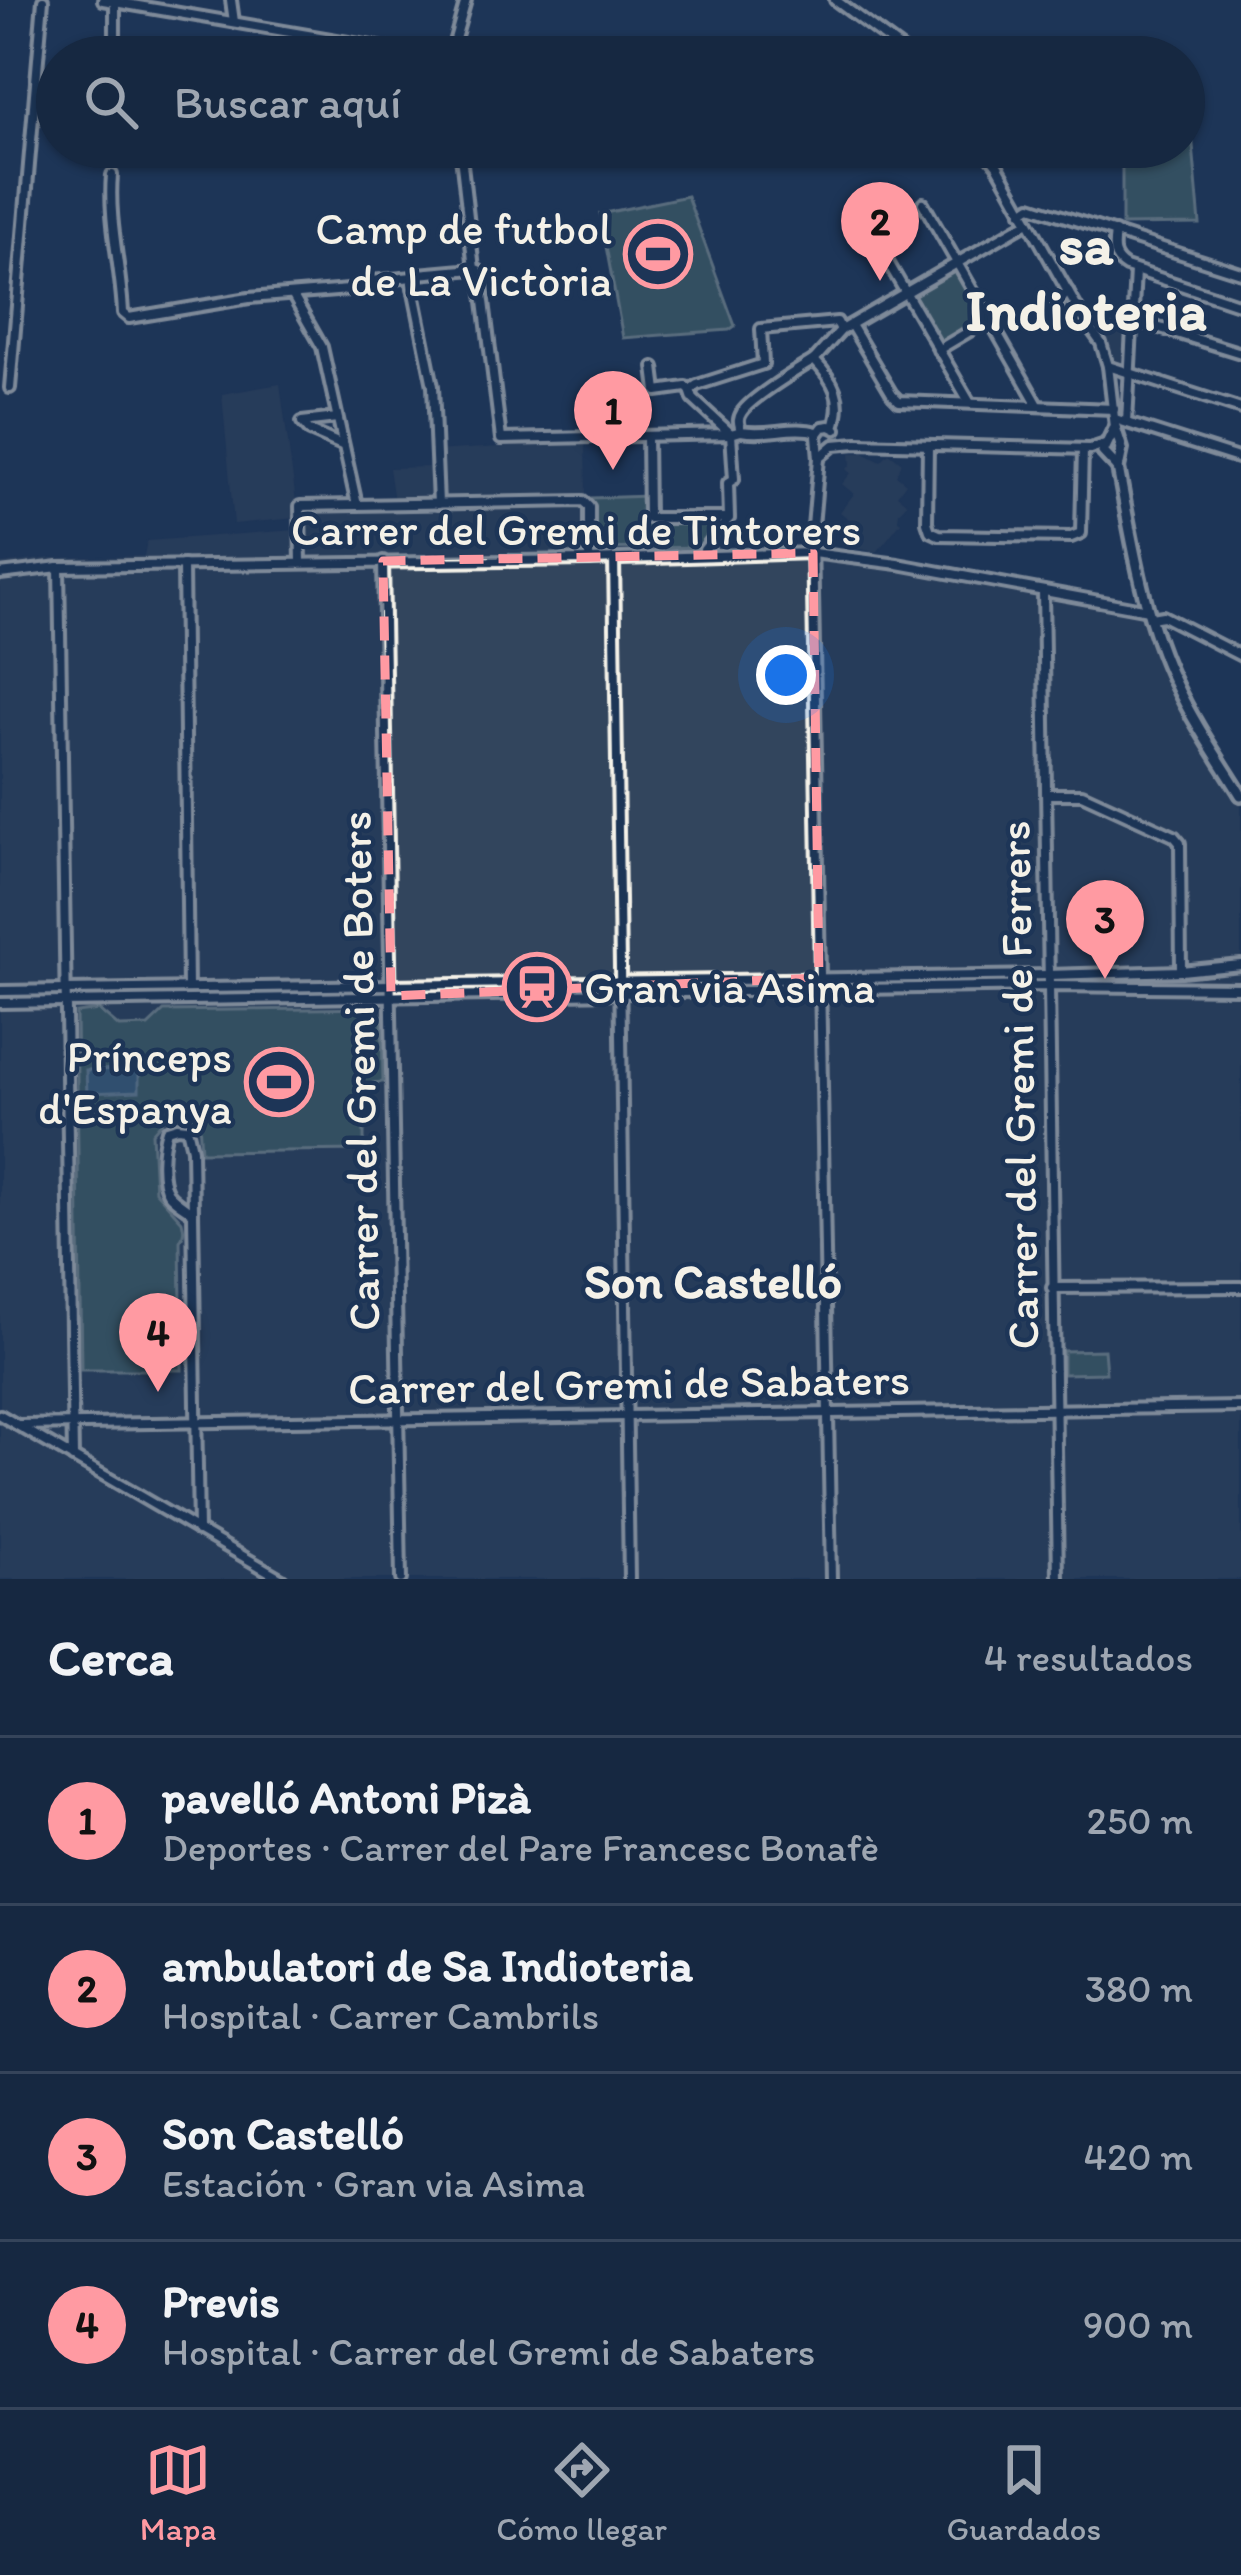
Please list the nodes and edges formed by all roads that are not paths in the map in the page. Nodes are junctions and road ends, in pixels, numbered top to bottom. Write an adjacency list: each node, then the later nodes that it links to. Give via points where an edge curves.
1 (43, 0): 8 (street)
2 (103, 0): 6 (street)
3 (231, 0): 7 (street)
4 (466, 0): 11 (street)
5 (835, 0): 12 (street)
6 (115, 2): 7 (street); 9 (street)
7 (234, 22): 10 (street)
8 (40, 36)
9 (115, 36)
10 (315, 36)
11 (457, 36)
12 (884, 36)
13 (36, 82): 41 (street)
14 (462, 168): 22 (street)
15 (999, 168): 18 (street)
16 (112, 175): 28 (street, via 123,314)
17 (923, 203): 21 (street)
18 (1025, 217): 20 (street, via 1031,206); 21 (street); 26 (street)
19 (868, 228): 27 (street)
20 (1115, 232): 23 (street, via 1115,259); 24 (street)
21 (958, 263): 27 (street); 31 (street)
22 (474, 268): 25 (street); 51 (street, via 501,439)
23 (1135, 271): 29 (street); 32 (street)
24 (1241, 273)
25 (413, 278): 28 (street); 62 (street, via 433,386)
26 (1068, 291): 30 (street); 30 (street, via 1058,312 1065,319)
27 (905, 294): 33 (street); 35 (street)
28 (293, 296): 46 (street, via 322,347)
29 (1241, 305)
30 (1081, 315): 38 (street)
31 (991, 319): 35 (street); 44 (street)
32 (1131, 319): 36 (street); 40 (street)
33 (851, 325): 34 (street); 43 (street, via 899,401)
34 (841, 330): 37 (street); 42 (street, via 837,322 761,329 763,364)
35 (938, 350): 43 (street)
36 (1241, 353)
37 (814, 360): 49 (street, via 838,395); 50 (street, via 742,411)
38 (1108, 366): 40 (street); 47 (street)
39 (654, 367): 42 (street, via 657,391)
40 (1128, 372): 45 (street); 48 (street)
41 (10, 388)
42 (690, 390): 50 (street)
43 (971, 404): 44 (street)
44 (1038, 405): 47 (street)
45 (1241, 409)
46 (337, 418): 56 (street); 56 (street, via 302,422)
47 (1115, 418): 48 (street); 54 (main road)
48 (1127, 422): 60 (street)
49 (835, 428): 52 (street, via 823,427); 53 (street); 57 (street)
50 (736, 432): 51 (street); 52 (street, via 798,429); 64 (street)
51 (647, 436): 64 (street, via 648,518)
52 (818, 437): 57 (street); 59 (street)
53 (857, 443): 55 (street); 57 (street)
54 (1111, 443): 58 (street); 61 (main road, via 1103,450); 61 (main road, via 1122,452)
55 (928, 445): 58 (street); 58 (street, via 927,522 939,535 1081,533)
56 (344, 446): 63 (street)
57 (832, 446): 59 (street)
58 (1086, 449): 61 (street)
59 (819, 458): 65 (street)
60 (1241, 459)
61 (1113, 461): 75 (main road)
62 (438, 504): 63 (street); 68 (street, via 583,501)
63 (357, 505): 70 (street, via 300,506)
64 (729, 518): 66 (street)
65 (813, 553): 66 (street, Carrer del Gremi de Tintorers); 74 (street, Carrer del Gremi de Tintorers); 81 (street)
66 (704, 556): 67 (street, Carrer del Gremi de Tintorers)
67 (614, 559): 68 (street, Carrer del Gremi de Tintorers); 82 (street)
68 (589, 560): 69 (street, Carrer del Gremi de Tintorers)
69 (383, 561): 70 (street, Carrer del Gremi de Tintorers); 84 (street, Carrer del Gremi de Boters)
70 (301, 562): 71 (street, Carrer del Gremi de Tintorers)
71 (183, 565): 72 (street, Carrer del Gremi de Tintorers); 85 (street)
72 (59, 566): 73 (street, Carrer del Gremi de Tintorers); 87 (street)
73 (0, 574)
74 (1043, 591): 75 (street, Carrer del Gremi de Tintorers); 77 (street, Carrer del Gremi de Ferrers)
75 (1150, 614): 76 (street, Carrer del Gremi de Tintorers); 78 (main road, via 1173,680)
76 (1241, 656)
77 (1048, 794): 80 (street, via 1082,794 1180,843); 83 (street, Carrer del Gremi de Ferrers)
78 (1241, 795)
79 (1241, 965): 80 (street)
80 (1181, 971): 83 (street)
81 (819, 979): 82 (street); 83 (street); 88 (street)
82 (619, 980): 84 (street); 90 (street)
83 (1048, 981): 86 (street); 88 (street); 96 (street, Carrer del Gremi de Ferrers)
84 (391, 984): 85 (street); 91 (street, Carrer del Gremi de Boters)
85 (188, 988): 87 (street)
86 (1241, 988)
87 (67, 990): 89 (street); 92 (street)
88 (819, 990): 90 (street); 99 (street)
89 (0, 991)
90 (619, 994): 91 (street); 101 (street)
91 (391, 996): 92 (street); 102 (street, Carrer del Gremi de Boters)
92 (67, 1002): 93 (street); 105 (street)
93 (0, 1003)
94 (193, 1213): 94 (street, via 191,1136 177,1127 164,1142 164,1184); 103 (street)
95 (1241, 1287): 96 (street)
96 (1052, 1288): 98 (street, Carrer del Gremi de Ferrers)
97 (1241, 1407): 98 (street, Carrer del Gremi de Sabaters)
98 (1055, 1410): 99 (street, Carrer del Gremi de Sabaters); 112 (street, Carrer del Gremi de Ferrers)
99 (828, 1413): 101 (street, Carrer del Gremi de Sabaters); 111 (street)
100 (0, 1415): 104 (street)
101 (626, 1416): 102 (street, Carrer del Gremi de Sabaters); 110 (street)
102 (398, 1420): 103 (street, Carrer del Gremi de Sabaters); 109 (street, Carrer del Gremi de Boters)
103 (196, 1423): 105 (street, Carrer del Gremi de Sabaters); 107 (street)
104 (18, 1425): 105 (street, Carrer del Gremi de Sabaters); 106 (street)
105 (74, 1425): 106 (street)
106 (73, 1458): 107 (street)
107 (198, 1531): 108 (street)
108 (282, 1579)
109 (400, 1579)
110 (629, 1579)
111 (831, 1579)
112 (1058, 1579)

